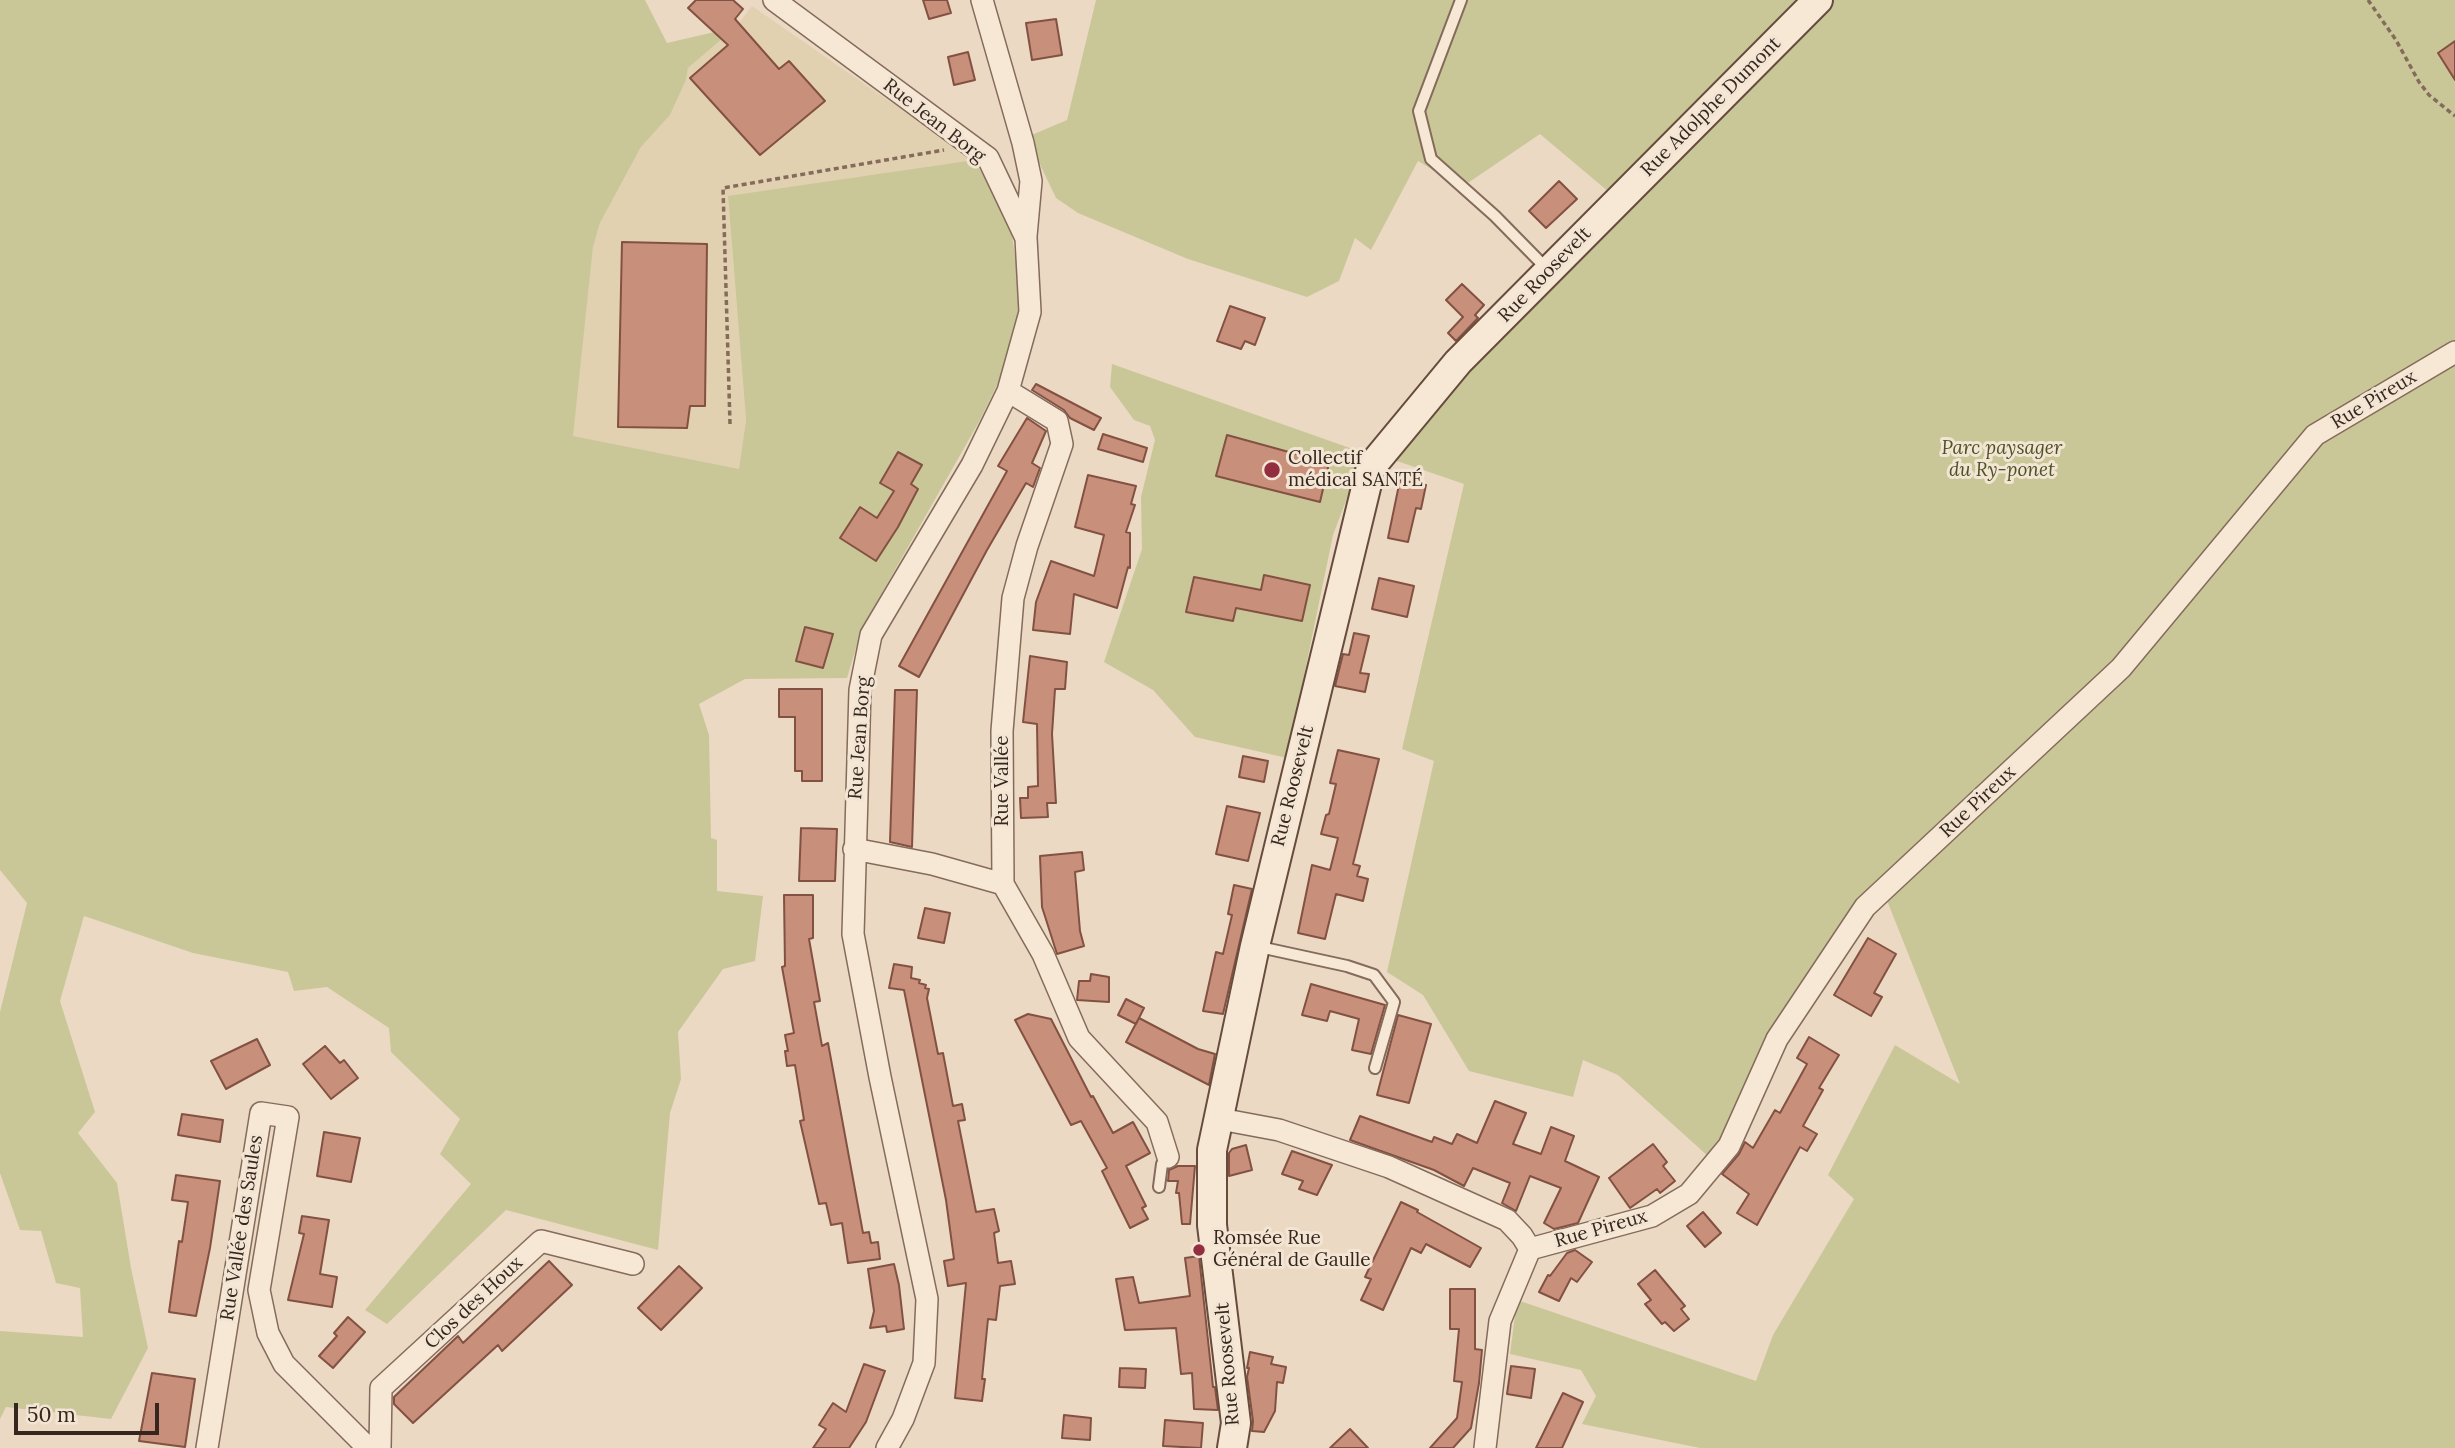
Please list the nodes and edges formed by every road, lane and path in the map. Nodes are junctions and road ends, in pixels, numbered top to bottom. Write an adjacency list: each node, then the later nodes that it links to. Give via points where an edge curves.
1 (774, 0): 8 (street, Rue Jean Borg)
2 (982, 0): 7 (street)
3 (1461, 0): 12 (lane, via 1419,111 1431,159)
4 (1818, 0): 10 (main road, Rue Adolphe Dumont)
5 (2368, 0): 6 (path, via 2429,95)
6 (2455, 116)
7 (1023, 143): 9 (street); 11 (street, via 1031,181)
8 (970, 145): 9 (street, Rue Jean Borg); 15 (path, via 723,188)
9 (988, 158): 11 (street, Rue Jean Borg)
10 (1604, 215): 12 (main road, Rue Roosevelt)
11 (1026, 237): 14 (street, Rue Jean Borg, via 1030,312)
12 (1550, 272): 18 (main road, Rue Roosevelt, via 1458,362 1371,467)
13 (2455, 352): 23 (street, Rue Pireux, via 2315,435 2121,668 1865,907 1777,1039 1729,1146 1689,1194 1652,1216)
14 (1007, 391): 16 (street, Rue Jean Borg, via 971,465 871,635 860,690); 17 (street, Rue Vallée, via 1057,421 1062,444 1013,598 1002,731)
15 (730, 424)
16 (853, 849): 17 (street); 28 (street, Rue Jean Borg, via 853,934 927,1299 924,1363)
17 (1003, 884): 21 (street, Rue Vallée, via 1043,954 1079,1038 1157,1122)
18 (1255, 946): 19 (lane, via 1374,975 1394,1002); 20 (main road, Rue Roosevelt)
19 (1375, 1069)
20 (1220, 1119): 23 (street, via 1279,1130 1389,1167 1507,1220); 29 (main road, Rue Roosevelt, via 1212,1150 1212,1226 1236,1423)
21 (1168, 1157): 22 (lane, via 1162,1164)
22 (1160, 1186)
23 (1530, 1249): 30 (street, via 1500,1321)
24 (633, 1264): 27 (street, Clos des Houx, via 541,1241 381,1388)
25 (206, 1448): 26 (street, Rue Vallée des Saules, via 261,1113 288,1117 259,1290 268,1333 284,1364)
26 (368, 1448)
27 (380, 1448)
28 (887, 1448)
29 (1232, 1448)
30 (1485, 1448)

